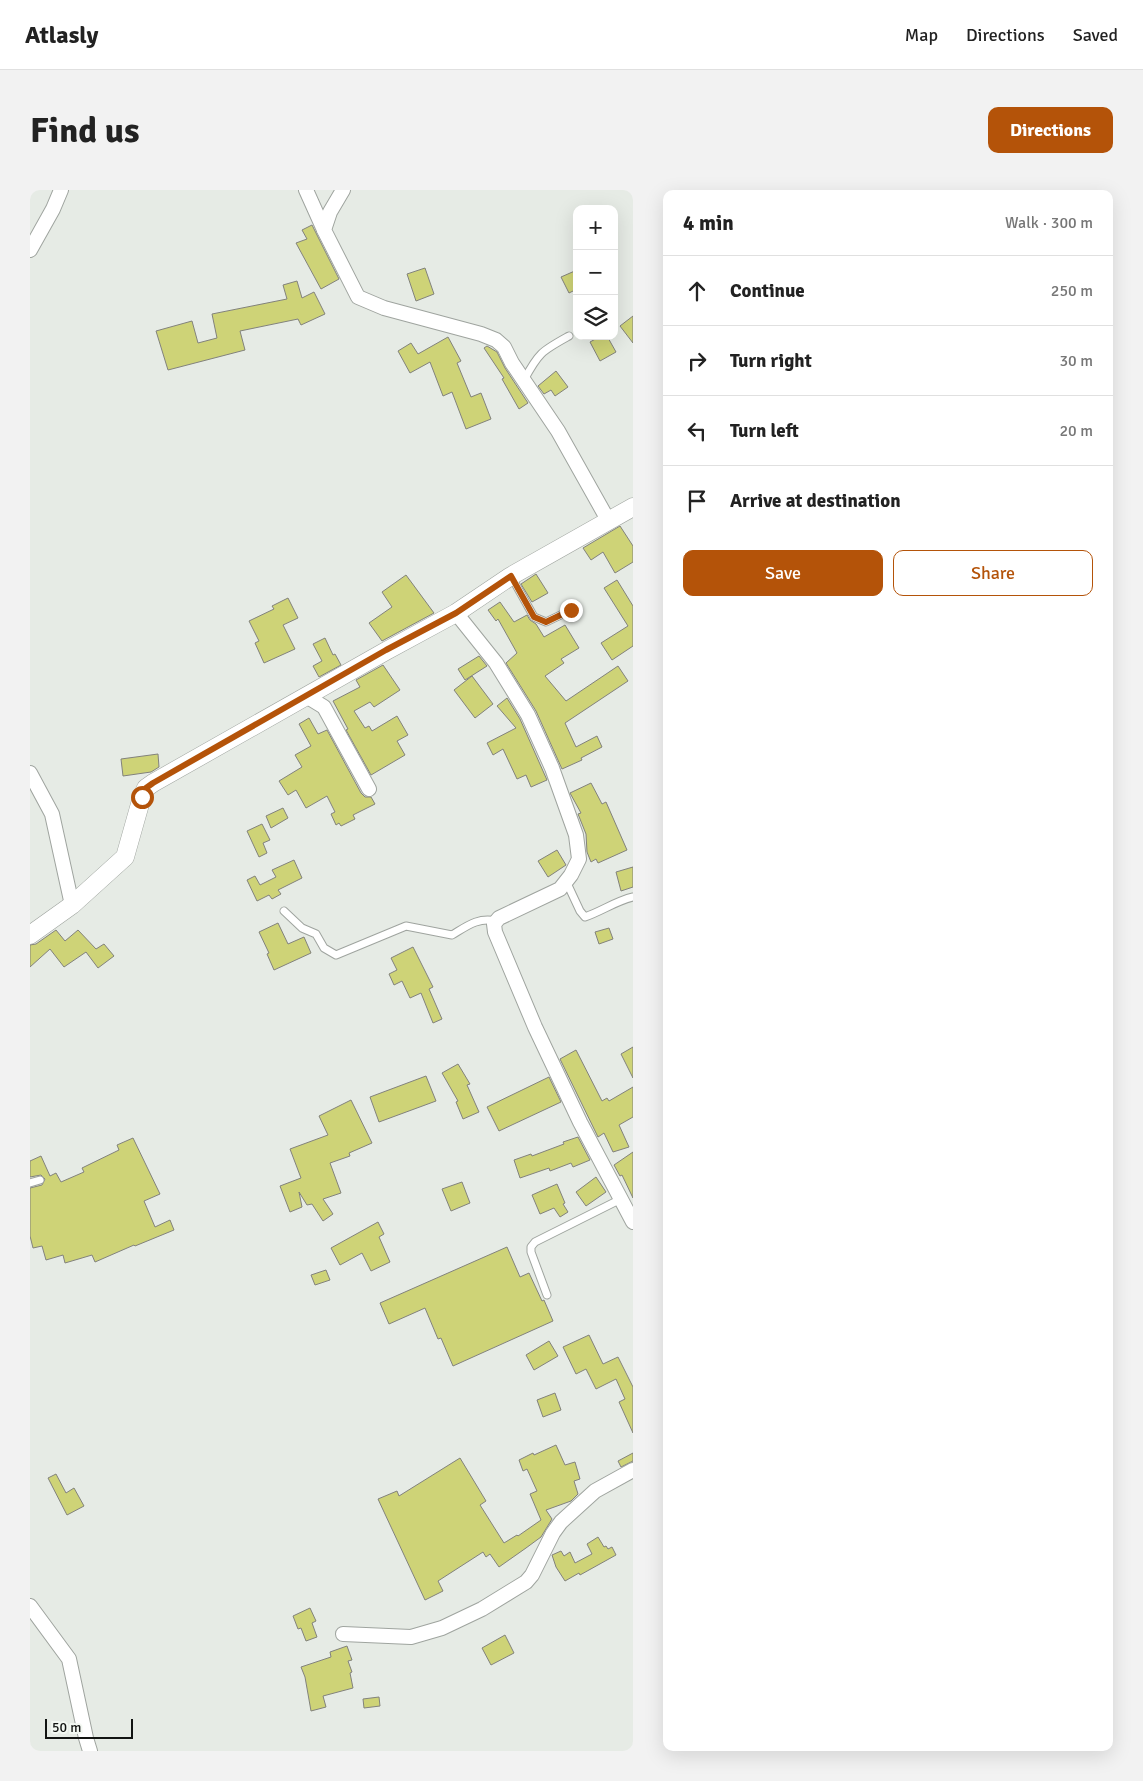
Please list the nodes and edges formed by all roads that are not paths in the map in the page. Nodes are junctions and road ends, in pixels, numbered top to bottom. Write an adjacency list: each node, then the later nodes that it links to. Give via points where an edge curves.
1 (61, 190): 5 (street)
2 (306, 190): 4 (street)
3 (343, 190): 4 (street)
4 (324, 230): 7 (street, via 358,297 384,308 496,340 504,347)
5 (30, 250)
6 (569, 336): 7 (lane, via 536,357)
7 (524, 380): 9 (street, via 558,431)
8 (633, 507): 9 (street)
9 (608, 520): 10 (street)
10 (511, 576): 11 (lane, via 534,617 546,622); 12 (street)
11 (571, 610)
12 (456, 613): 13 (street); 16 (street, via 496,662 528,715 552,768 576,835 580,859)
13 (306, 696): 15 (street, via 324,707); 18 (street, via 146,788 125,857)
14 (30, 773): 18 (street, via 52,814)
15 (369, 788)
16 (566, 881): 17 (lane, via 585,917); 20 (street, via 560,889)
17 (633, 897)
18 (72, 905): 21 (street)
19 (284, 911): 20 (lane, via 302,928 316,934 324,948 336,955 406,926 452,935 474,921)
20 (496, 921): 24 (street, via 495,932 535,1027)
21 (30, 935)
22 (40, 1180): 23 (lane)
23 (30, 1183)
24 (621, 1199): 25 (street); 26 (lane, via 535,1242 531,1247)
25 (633, 1222)
26 (547, 1295)
27 (633, 1470): 29 (street, via 595,1491 560,1522 526,1582 482,1609 442,1628 411,1637)
28 (30, 1606): 30 (street, via 69,1658)
29 (343, 1634)
30 (90, 1751)

